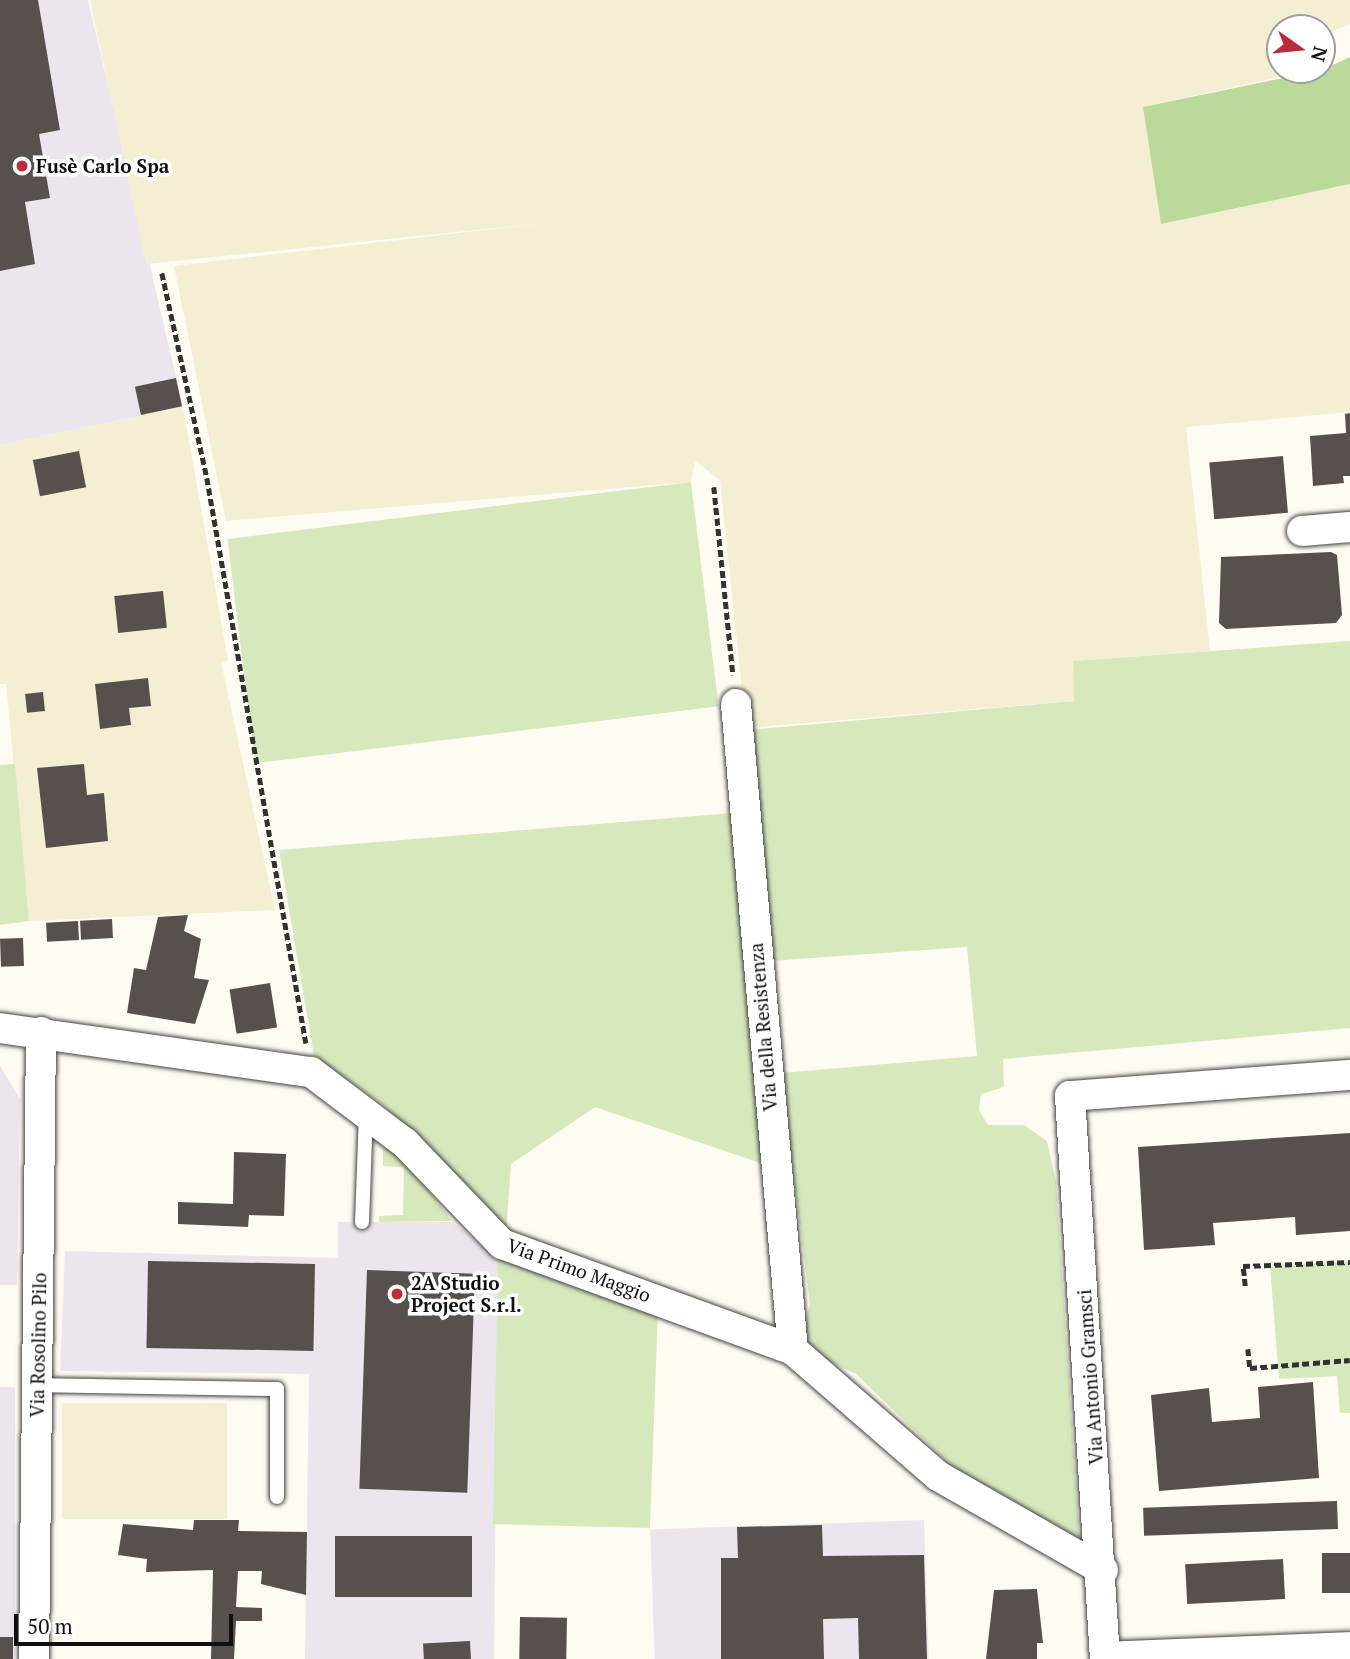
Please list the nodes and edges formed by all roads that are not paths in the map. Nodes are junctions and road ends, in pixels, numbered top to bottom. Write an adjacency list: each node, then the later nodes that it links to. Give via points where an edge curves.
1 (1350, 527): 2 (street)
2 (1302, 531)
3 (736, 704): 9 (street, Via della Resistenza)
4 (0, 1028): 5 (street, Via Primo Maggio)
5 (41, 1032): 7 (street, Via Primo Maggio, via 311,1072); 10 (street, Via Rosolino Pilo)
6 (1350, 1075): 12 (street, Via Antonio Gramsci, via 1070,1096)
7 (366, 1113): 8 (lane); 9 (street, Via Primo Maggio, via 405,1143 502,1244)
8 (362, 1222)
9 (793, 1350): 12 (street, Via Primo Maggio, via 938,1476)
10 (37, 1385): 11 (lane, via 277,1389); 15 (street, Via Rosolino Pilo)
11 (276, 1497)
12 (1103, 1570): 14 (street, Via Antonio Gramsci)
13 (1350, 1647): 14 (street)
14 (1105, 1658)
15 (34, 1659)

